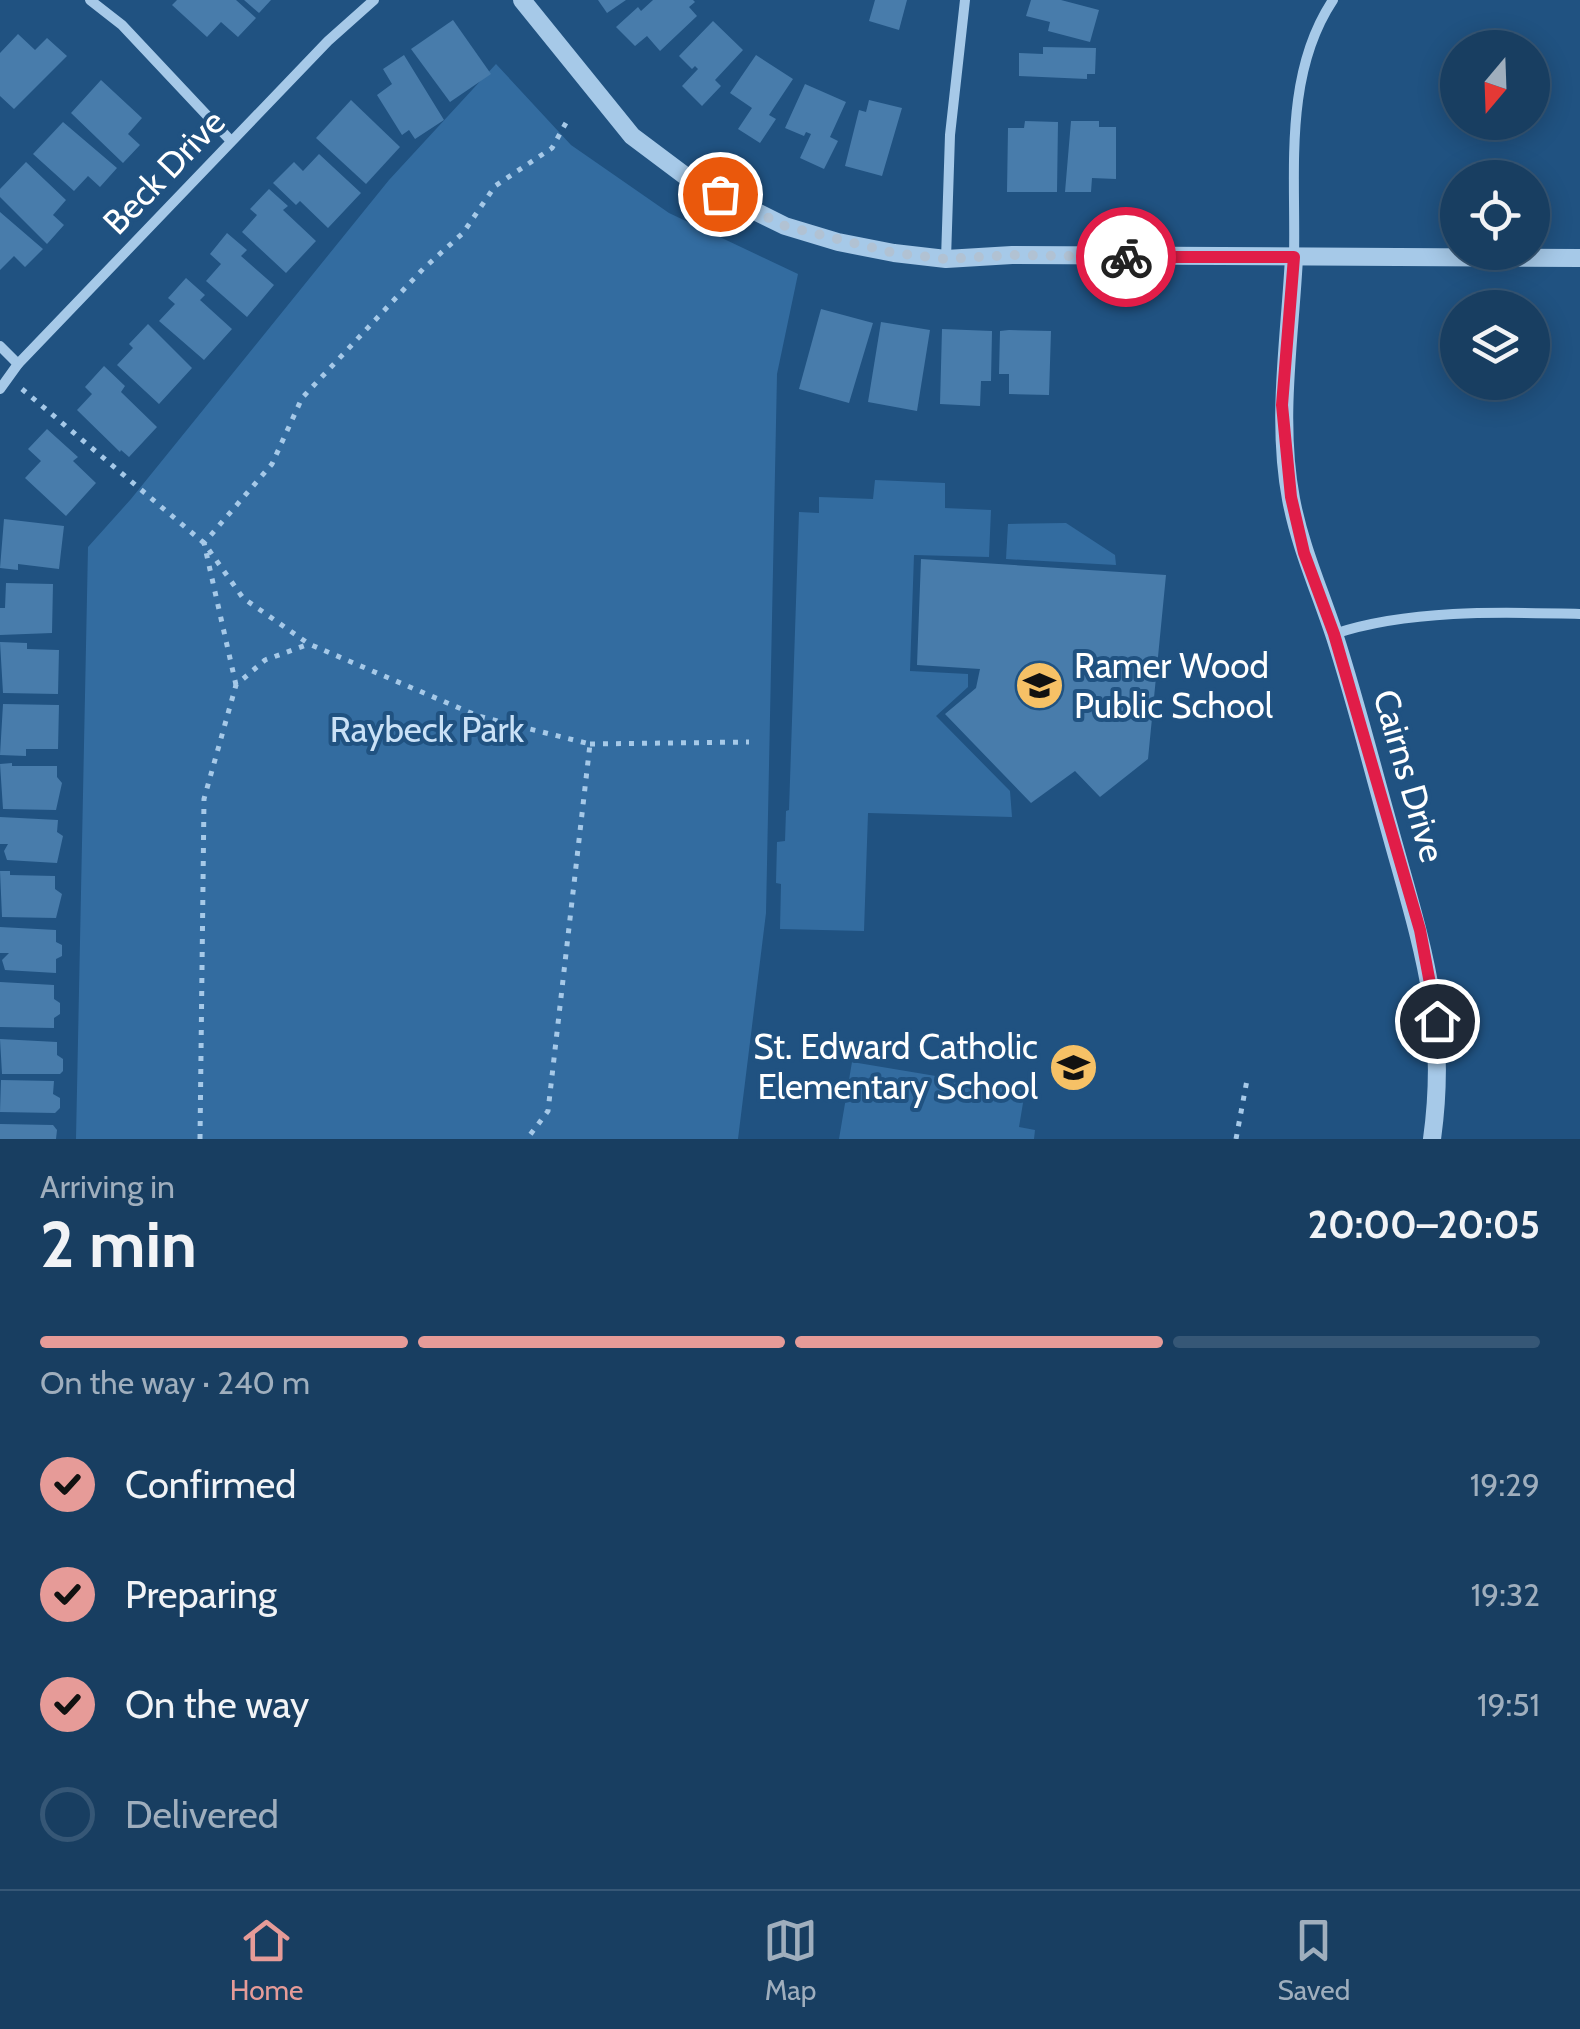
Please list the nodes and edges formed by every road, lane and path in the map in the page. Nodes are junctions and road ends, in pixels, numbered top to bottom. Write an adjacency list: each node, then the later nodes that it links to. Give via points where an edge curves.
1 (90, 0): 7 (street)
2 (374, 0): 7 (street, Beck Drive)
3 (522, 0): 10 (street, via 632,136 688,178 785,226)
4 (965, 0): 10 (street, via 950,136)
5 (1333, 0): 8 (street, via 1296,105)
6 (567, 121): 15 (path, via 552,148 496,186 463,233 302,398 272,464)
7 (232, 141): 12 (street, Beck Drive)
8 (1294, 257): 9 (street); 10 (street); 17 (street, Cairns Drive, via 1282,405 1289,480 1304,553)
9 (1580, 258)
10 (946, 259)
11 (0, 346): 12 (street)
12 (18, 364): 13 (street, Beck Drive)
13 (8, 377): 14 (street, Beck Drive); 15 (path)
14 (0, 389)
15 (204, 543): 18 (path, via 243,598); 19 (path)
16 (1580, 614): 17 (street, via 1468,614)
17 (1334, 634): 26 (street, Cairns Drive, via 1420,930 1437,1021)
18 (309, 644): 19 (path, via 266,660); 21 (path, via 478,716)
19 (236, 684): 23 (path, via 204,799)
20 (749, 742): 21 (path)
21 (590, 744): 24 (path, via 548,1110)
22 (1247, 1080): 25 (path)
23 (200, 1139)
24 (528, 1139)
25 (1236, 1139)
26 (1432, 1139)

